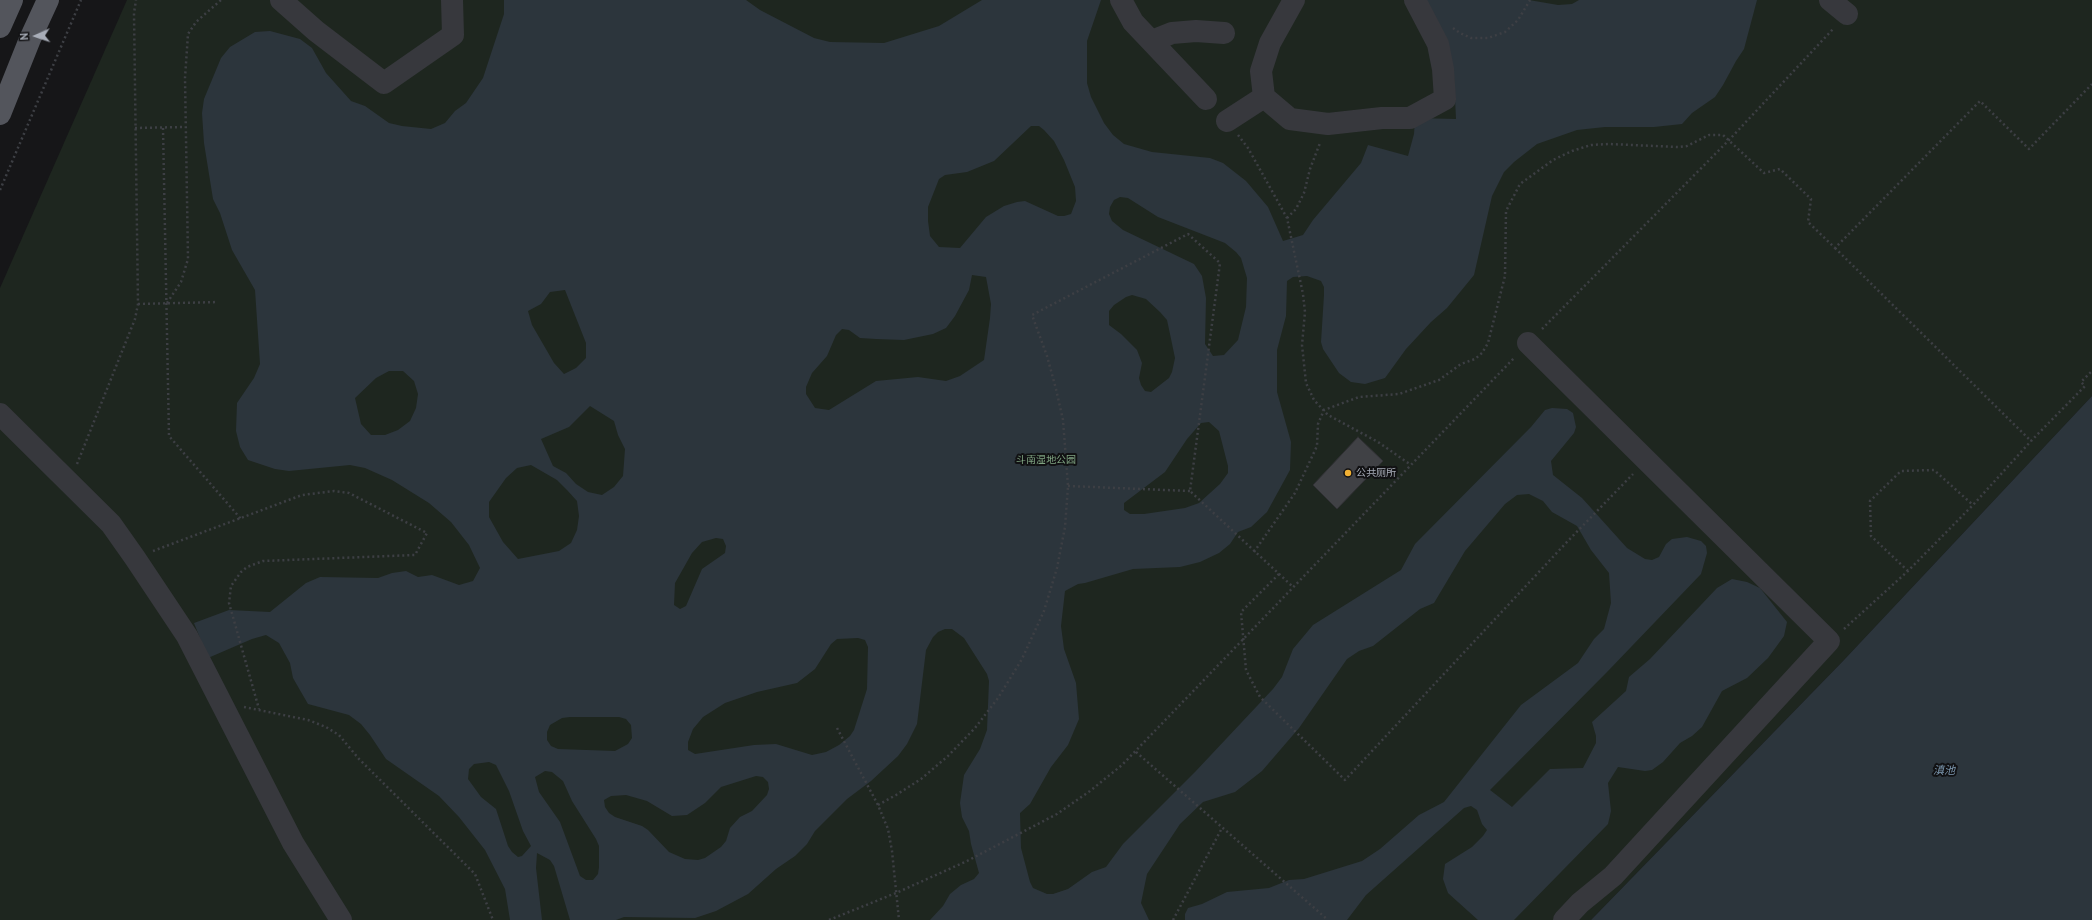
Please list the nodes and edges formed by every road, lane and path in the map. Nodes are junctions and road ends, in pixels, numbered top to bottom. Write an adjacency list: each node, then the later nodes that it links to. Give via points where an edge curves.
1 (12, 0): 15 (main road)
2 (48, 0): 21 (main road)
3 (81, 0): 28 (path)
4 (136, 0): 25 (path)
5 (221, 0): 24 (path, via 196,22 188,34)
6 (281, 0): 7 (street, via 316,31 384,83 453,35)
7 (452, 0)
8 (1121, 0): 17 (street, via 1133,22)
9 (1294, 0): 19 (street, via 1270,43 1261,71)
10 (1415, 0): 23 (street, via 1438,44 1444,69 1445,99 1410,118 1382,118)
11 (1530, 0): 14 (path, via 1518,20 1505,32 1488,38 1471,38)
12 (1830, 0): 13 (street)
13 (1847, 14): 27 (path)
14 (1450, 26)
15 (0, 27)
16 (1224, 33): 17 (street, via 1196,31)
17 (1152, 41): 20 (street)
18 (2092, 84): 30 (path, via 2029,149 1980,101)
19 (1264, 97): 22 (street); 23 (street, via 1290,119)
20 (1206, 99)
21 (0, 114)
22 (1227, 121): 29 (path, via 1248,148)
23 (1328, 124): 29 (path, via 1310,169 1304,193 1296,209)
24 (185, 127): 26 (path); 32 (path, via 188,258 181,282)
25 (135, 128): 26 (path); 33 (path)
26 (163, 128): 32 (path)
27 (1729, 140): 30 (path, via 1764,173 1780,169 1811,199 1808,222); 34 (path); 36 (path, via 1723,135 1715,134 1678,147 1591,145 1572,151 1535,172 1520,184 1506,211 1505,276 1488,343 1482,353 1439,380 1399,394 1359,397)
28 (0, 190)
29 (1287, 218): 36 (path, via 1305,312 1302,345 1306,383 1314,400)
30 (1835, 248): 38 (path)
31 (218, 302): 32 (path)
32 (167, 303): 33 (path); 45 (path, via 169,436)
33 (138, 304): 41 (path, via 135,319)
34 (1528, 343): 39 (street); 40 (path)
35 (2092, 371): 38 (path, via 2081,382 2085,386)
36 (1324, 410): 40 (path, via 1328,415 1378,442); 46 (path, via 1318,424 1317,446 1295,493)
37 (0, 414): 41 (street)
38 (2031, 441): 44 (path)
39 (1647, 459): 51 (path, via 1345,780 1260,697 1246,670); 52 (street)
40 (1411, 465): 50 (path)
41 (69, 482): 47 (street, via 111,524)
42 (1068, 486): 43 (path); 43 (path, via 1063,420 1044,347 1032,315 1188,234 1220,263); 57 (path, via 1065,527 1057,568 1044,611 1022,659 998,698 948,756 921,779)
43 (1190, 491): 46 (path)
44 (1973, 505): 48 (path); 48 (path, via 1934,470 1901,471 1870,501 1871,536)
45 (241, 520): 47 (path); 54 (path, via 302,495 334,490 349,493 427,533 415,555 263,562 247,567 241,572 230,586 229,603)
46 (1254, 552): 49 (path)
47 (135, 558): 53 (street, via 187,636)
48 (1908, 571): 52 (path)
49 (1279, 574): 50 (path); 51 (path, via 1241,612)
50 (1292, 586): 51 (path)
51 (1243, 639): 56 (path)
52 (1829, 641): 66 (street, via 1613,876)
53 (224, 707): 54 (path); 60 (street, via 293,843)
54 (259, 709): 61 (path, via 308,720 326,727 339,736 475,874)
55 (837, 728): 57 (path)
56 (1136, 752): 58 (path); 59 (path, via 1090,791 1057,814 967,861)
57 (878, 805): 59 (path, via 888,828)
58 (1222, 828): 64 (path); 65 (path)
59 (896, 894): 62 (path); 63 (path)
60 (341, 920)
61 (493, 920)
62 (829, 920)
63 (899, 920)
64 (1173, 920)
65 (1328, 920)
66 (1564, 920)

